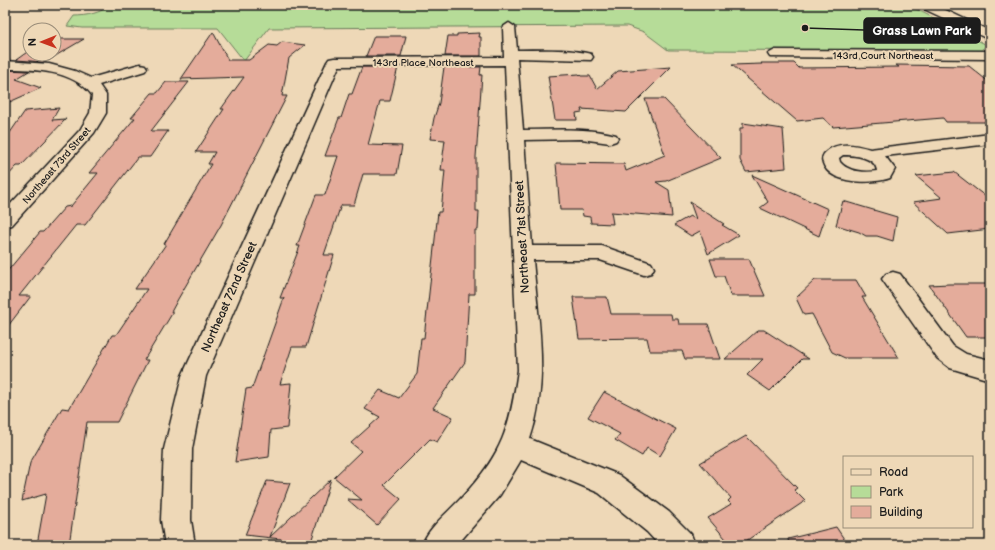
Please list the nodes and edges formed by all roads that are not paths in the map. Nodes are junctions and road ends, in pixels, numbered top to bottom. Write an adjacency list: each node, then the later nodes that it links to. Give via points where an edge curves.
1 (926, 5): 3 (main road)
2 (509, 27): 7 (street, Northeast 71st Street)
3 (990, 36)
4 (775, 54): 5 (street, 143rd Court Northeast)
5 (990, 55)
6 (586, 57): 7 (street, via 562,54)
7 (512, 58): 8 (street, 143rd Place Northeast); 12 (street, Northeast 71st Street)
8 (334, 62): 22 (street, Northeast 72nd Street, via 194,376 178,449 176,520)
9 (5, 65): 11 (street, via 58,70 76,75)
10 (140, 68): 11 (street)
11 (90, 83): 16 (street, Northeast 73rd Street, via 99,95 98,114 86,133)
12 (516, 135): 13 (street, via 581,134); 17 (street, Northeast 71st Street)
13 (610, 138)
14 (990, 139): 15 (street, via 877,152)
15 (871, 155)
16 (5, 221)
17 (523, 253): 18 (street, via 602,253); 21 (street, Northeast 71st Street, via 530,370 525,409)
18 (644, 268)
19 (893, 279): 20 (street, via 945,352 966,364)
20 (990, 370)
21 (514, 445): 23 (street, Northeast 71st Street, via 506,464 486,491); 24 (street, via 609,484 658,522)
22 (180, 545)
23 (437, 545)
24 (680, 545)

